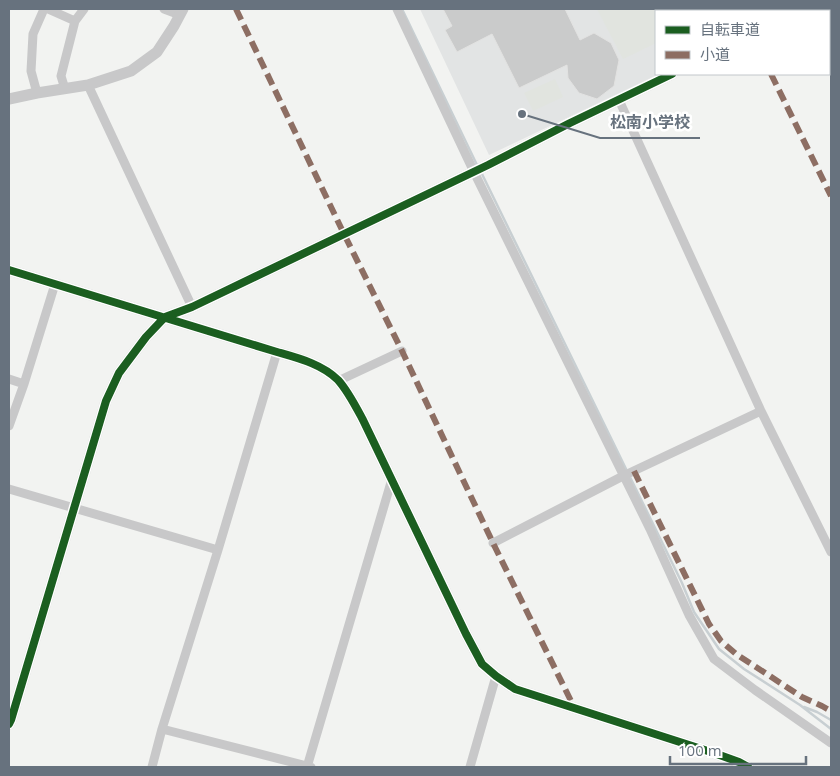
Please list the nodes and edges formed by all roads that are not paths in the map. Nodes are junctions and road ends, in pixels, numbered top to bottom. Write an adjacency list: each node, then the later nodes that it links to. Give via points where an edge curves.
1 (44, 9): 11 (street, via 32,34 31,71)
2 (48, 9): 7 (street)
3 (84, 9): 7 (street)
4 (164, 9): 6 (street)
5 (396, 9): 14 (street)
6 (182, 12): 9 (street, via 157,52 131,71)
7 (75, 21): 10 (street, via 61,76)
8 (670, 75): 13 (street)
9 (88, 85): 10 (street); 17 (street)
10 (65, 89): 11 (street)
11 (37, 93): 12 (street)
12 (9, 99)
13 (619, 100): 14 (street); 24 (street)
14 (474, 172): 17 (street); 26 (street)
15 (9, 270): 16 (street)
16 (55, 284): 18 (street); 23 (street)
17 (192, 306): 18 (street)
18 (165, 317): 20 (street); 29 (street, via 119,373 106,401)
19 (402, 351): 22 (street)
20 (277, 352): 22 (street, via 327,371); 31 (street)
21 (9, 379): 23 (street)
22 (338, 381): 27 (street, via 358,412)
23 (24, 384): 25 (street)
24 (761, 411): 26 (street); 32 (street)
25 (9, 426)
26 (624, 476): 30 (street); 36 (street, via 689,615 714,659)
27 (392, 479): 33 (street, via 466,634 482,664); 38 (street)
28 (9, 489): 29 (street)
29 (74, 508): 31 (street); 34 (street)
30 (493, 543)
31 (218, 550): 35 (street)
32 (831, 552)
33 (496, 676): 39 (street); 40 (street, via 515,688)
34 (9, 724)
35 (162, 729): 37 (street); 38 (street)
36 (831, 743)
37 (152, 767)
38 (308, 767)
39 (470, 767)
40 (748, 767)

